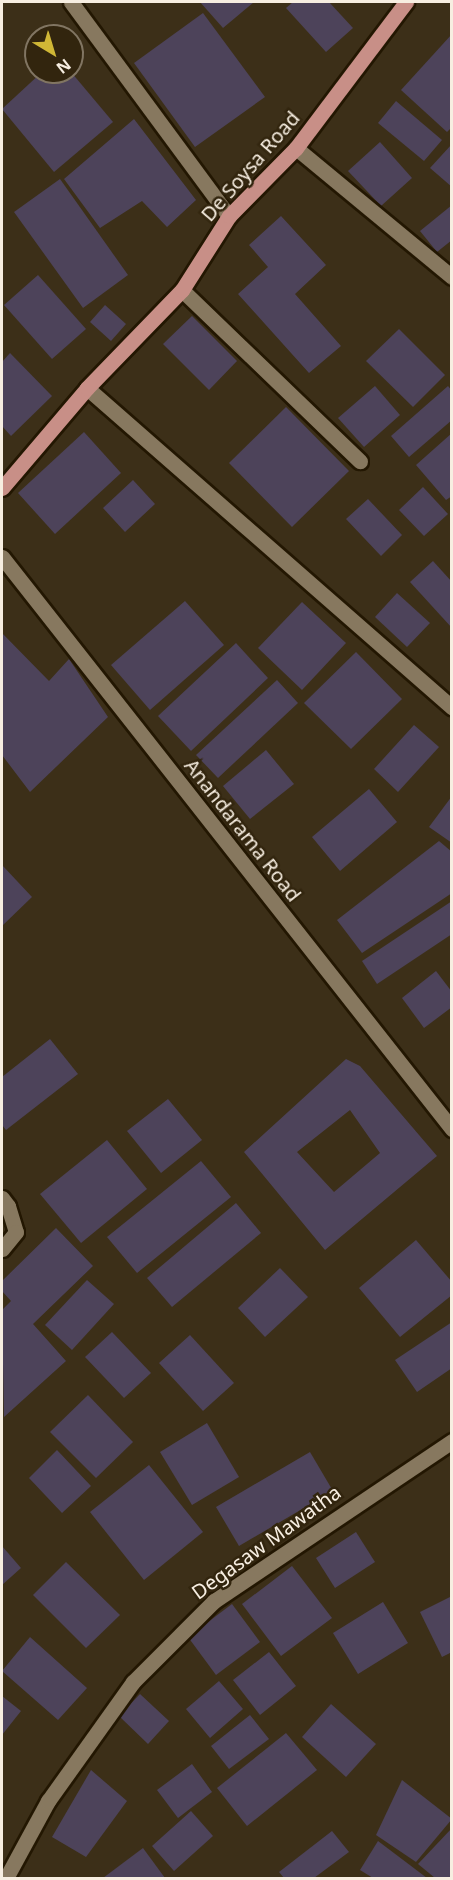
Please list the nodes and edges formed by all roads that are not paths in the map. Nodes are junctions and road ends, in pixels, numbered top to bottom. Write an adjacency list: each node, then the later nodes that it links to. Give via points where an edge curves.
1 (71, 2): 4 (street)
2 (406, 2): 3 (main road, De Soysa Road)
3 (296, 148): 4 (main road, De Soysa Road); 5 (street)
4 (229, 216): 6 (main road, De Soysa Road)
5 (452, 277)
6 (182, 290): 7 (main road, De Soysa Road); 8 (street)
7 (87, 388): 9 (main road, De Soysa Road); 11 (street)
8 (360, 461)
9 (2, 488)
10 (2, 557): 12 (street, Anandarama Road)
11 (452, 708)
12 (452, 1130)
13 (2, 1198): 14 (street, via 16,1233)
14 (2, 1249)
15 (452, 1441): 16 (street, Degasaw Mawatha, via 214,1601 133,1682 48,1801)
16 (6, 1878)

